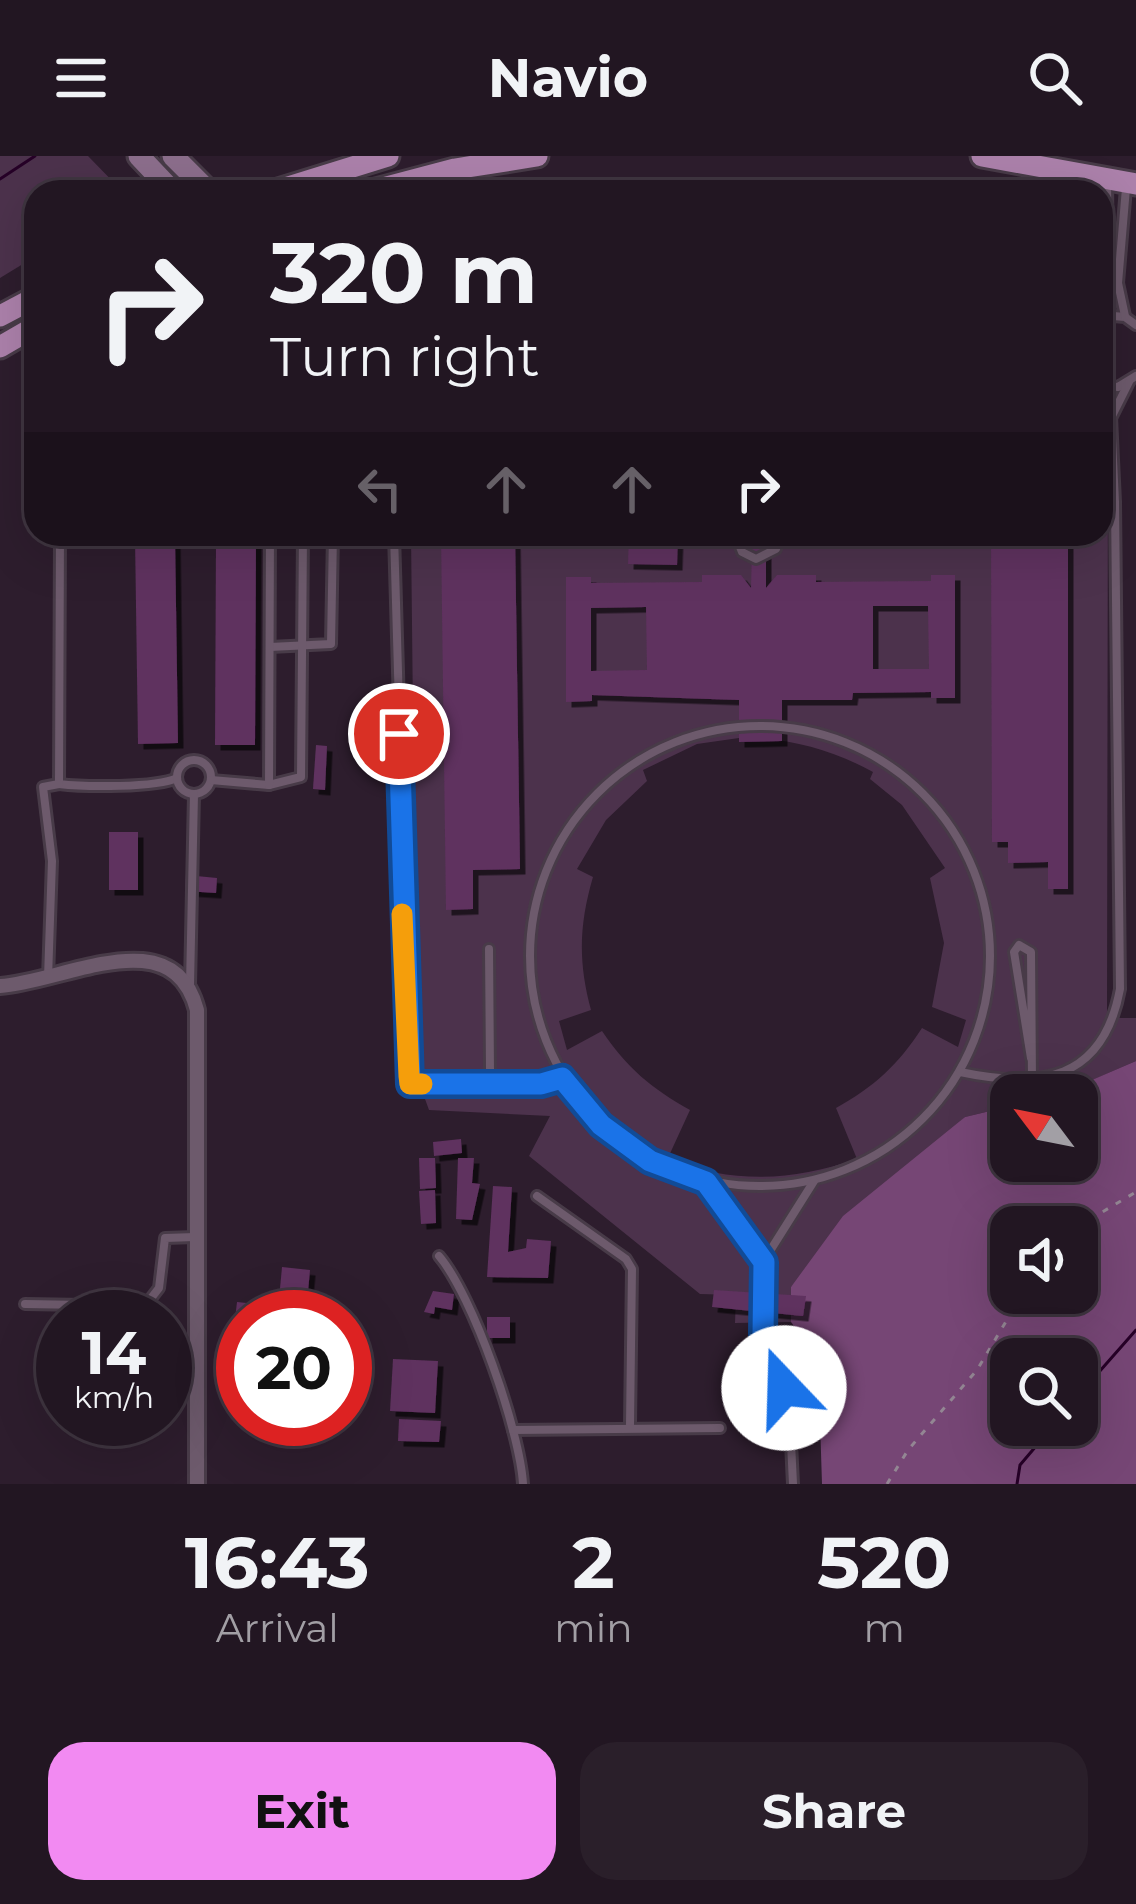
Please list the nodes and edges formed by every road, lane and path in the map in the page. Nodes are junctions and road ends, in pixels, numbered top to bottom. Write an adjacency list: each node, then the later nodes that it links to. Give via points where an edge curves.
1 (139, 156): 6 (main road)
2 (172, 156): 7 (main road)
3 (388, 156): 8 (main road)
4 (537, 156): 9 (main road)
5 (982, 156): 10 (main road)
6 (159, 180)
7 (197, 180)
8 (311, 180)
9 (413, 180)
10 (1123, 181): 11 (lane); 13 (lane, via 1118,284)
11 (1113, 244)
12 (1113, 316): 13 (lane)
13 (1125, 317): 14 (lane)
14 (1136, 325)
15 (1133, 379): 16 (lane)
16 (1113, 414)
17 (1113, 545): 39 (lane, via 1120,989 1114,1018 1088,1058)
18 (60, 546): 29 (lane)
19 (270, 546): 25 (lane)
20 (303, 546): 26 (lane)
21 (334, 546): 26 (lane, via 333,640)
22 (394, 546): 42 (lane, via 410,1084)
23 (740, 546): 24 (lane, via 756,559)
24 (777, 546)
25 (270, 646): 26 (lane); 30 (lane)
26 (302, 647): 30 (lane, via 301,777)
27 (177, 778): 28 (lane, via 184,763 197,760); 29 (lane, via 100,788); 31 (lane)
28 (211, 779): 30 (lane); 31 (lane)
29 (59, 784): 33 (lane, via 43,787 52,861)
30 (269, 785)
31 (194, 794): 34 (lane)
32 (489, 949): 42 (lane)
33 (48, 980): 34 (street, via 127,960 178,971); 35 (street)
34 (190, 985): 48 (street)
35 (0, 986)
36 (1031, 1058): 36 (lane, via 1031,952 1019,945 1015,965); 38 (lane)
37 (960, 1072): 40 (lane); 41 (lane, via 987,1002 990,927 970,855 927,793 866,748 795,726 720,727 650,752 590,799 549,861 530,934 534,1009); 43 (lane, via 905,1134 872,1158)
38 (1032, 1074)
39 (1049, 1074)
40 (990, 1076)
41 (562, 1078): 42 (lane); 44 (lane, via 601,1125 650,1161)
42 (495, 1084)
43 (814, 1181): 44 (lane, via 760,1188); 50 (lane)
44 (706, 1182): 50 (lane)
45 (1136, 1192): 47 (path)
46 (537, 1196): 53 (lane, via 632,1269)
47 (1098, 1215)
48 (196, 1238): 51 (lane, via 165,1238 159,1288 145,1306); 56 (street)
49 (439, 1256): 55 (lane, via 460,1286)
50 (764, 1262): 58 (lane, via 763,1334 789,1401)
51 (25, 1304)
52 (1010, 1314): 59 (path)
53 (630, 1425): 54 (lane); 55 (lane)
54 (720, 1428)
55 (513, 1430): 57 (lane)
56 (197, 1484)
57 (523, 1484)
58 (793, 1484)
59 (887, 1484)

